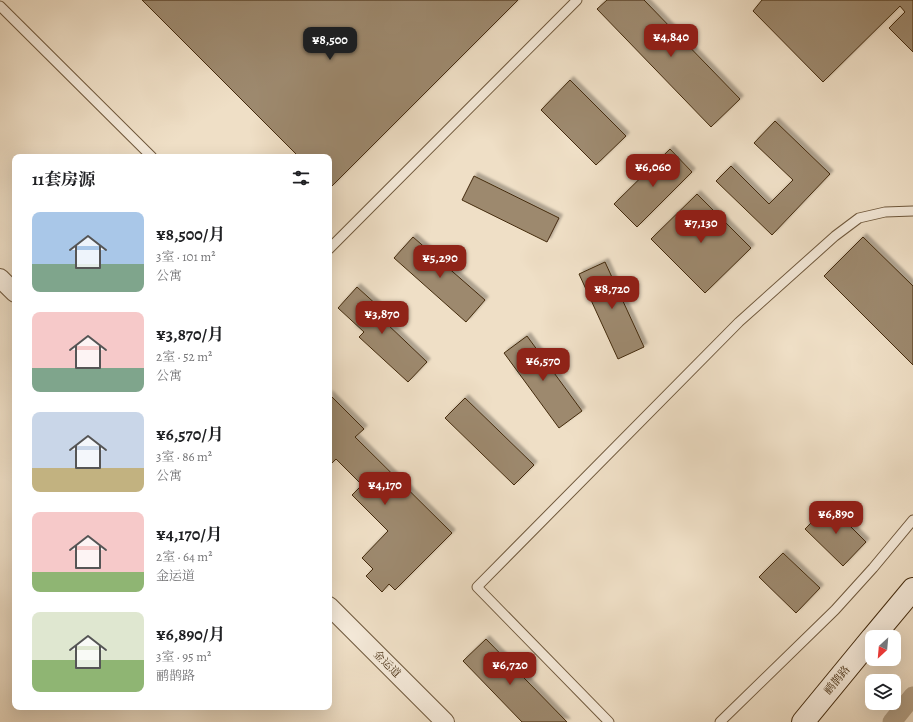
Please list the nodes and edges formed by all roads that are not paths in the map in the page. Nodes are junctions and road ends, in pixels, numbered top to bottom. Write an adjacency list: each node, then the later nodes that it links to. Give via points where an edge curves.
1 (577, 0): 5 (lane)
2 (0, 6): 3 (lane)
3 (149, 154)
4 (913, 211): 14 (lane, via 885,212 859,218 835,236 739,322 477,587)
5 (332, 246)
6 (0, 278): 7 (street)
7 (12, 290)
8 (913, 520): 15 (lane, via 835,610)
9 (913, 589): 11 (street, 鹂鹊路)
10 (332, 609): 13 (street, 金运道)
11 (880, 630)
12 (865, 648): 16 (street, 鹂鹊路)
13 (445, 722)
14 (609, 722)
15 (720, 722)
16 (803, 722)

